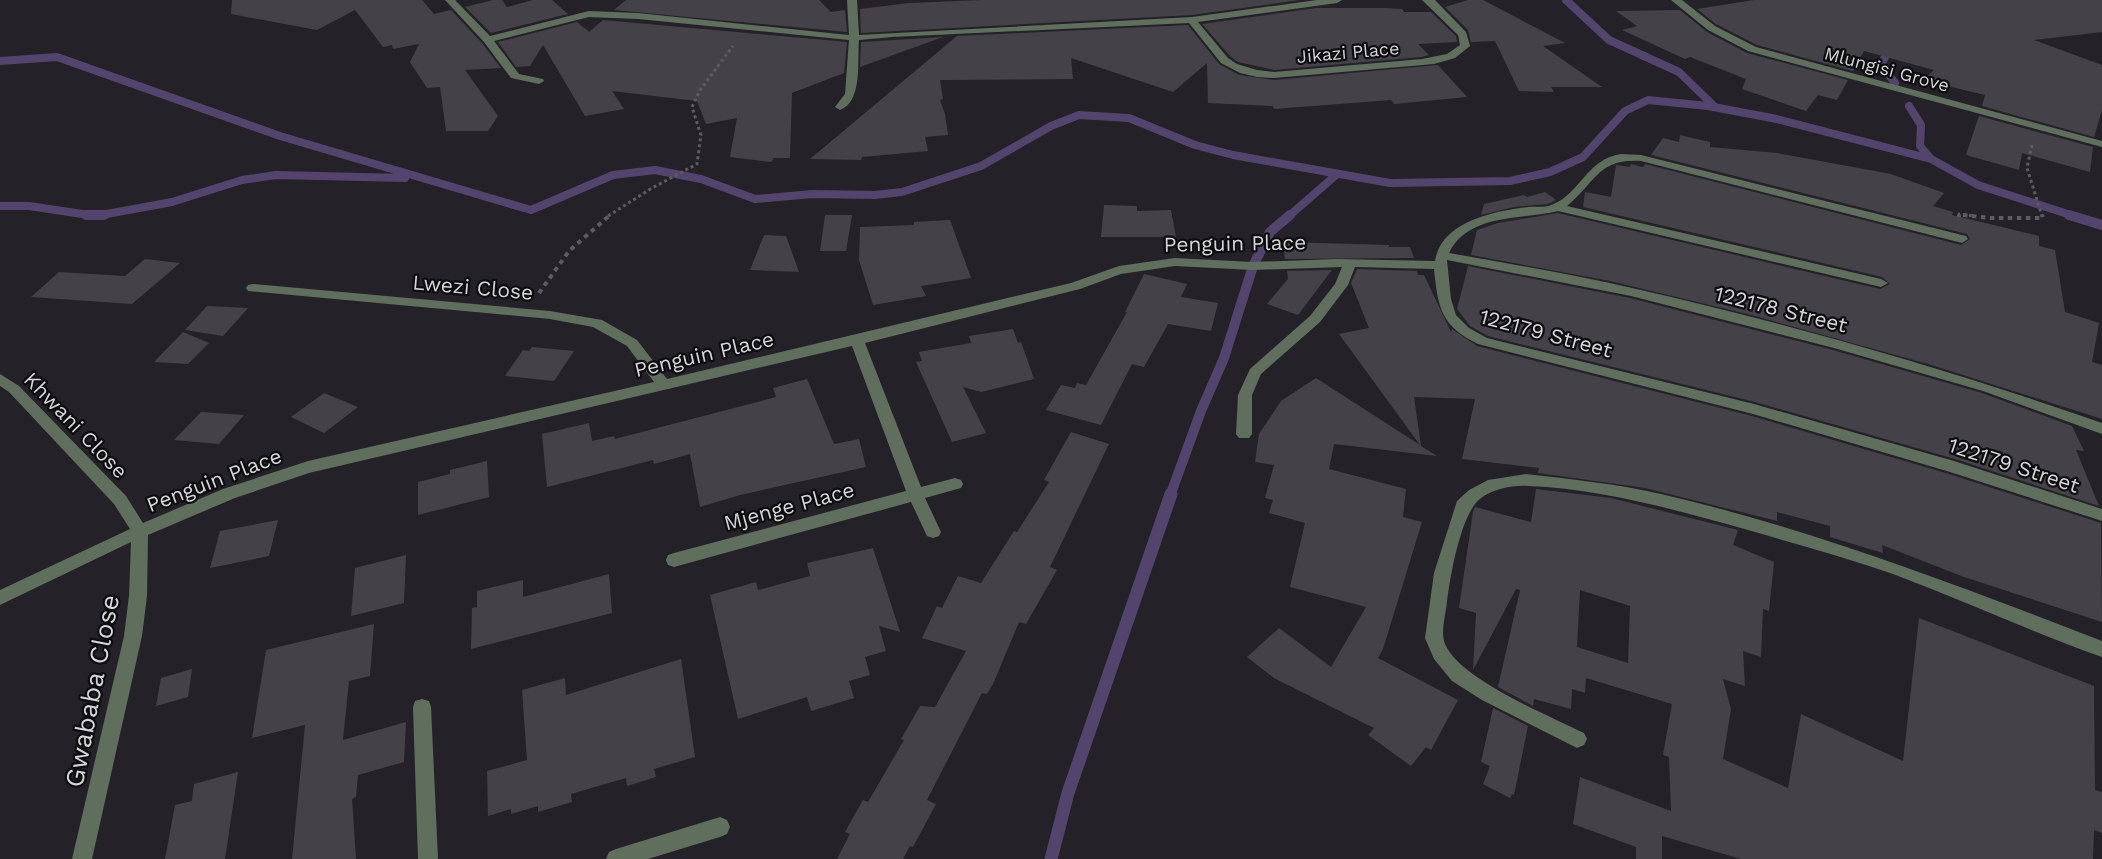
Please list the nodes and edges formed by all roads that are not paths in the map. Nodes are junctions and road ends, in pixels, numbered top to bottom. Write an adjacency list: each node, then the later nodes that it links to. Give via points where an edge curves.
1 (450, 0): 8 (street)
2 (852, 0): 7 (street)
3 (1337, 0): 6 (street)
4 (1427, 0): 6 (street, Jikazi Place, via 1463,34 1465,46 1460,53 1422,62 1254,74 1221,60)
5 (1676, 0): 11 (street, Mlungisi Grove, via 1708,27 1752,49)
6 (1192, 20): 7 (street)
7 (854, 38): 8 (street, via 588,14); 10 (street, via 850,94)
8 (488, 40): 9 (street, via 515,76)
9 (539, 81)
10 (840, 106)
11 (2102, 144)
12 (1557, 207): 13 (street, via 1606,161 1641,158); 14 (street, via 1468,227 1450,240); 16 (street)
13 (1962, 239)
14 (1442, 260): 15 (street, Penguin Place); 21 (street, 122178 Street, via 1631,292 1837,344 1988,388); 25 (street, 122179 Street, via 1445,303 1452,322 1483,341 1754,409 1954,467)
15 (1350, 263): 18 (street, Penguin Place, via 1253,266 1175,261 1119,270 1075,286); 22 (street, via 1341,285 1315,319 1259,366 1251,378 1244,401)
16 (1881, 283)
17 (253, 288): 20 (street, Lwezi Close, via 530,313 597,323 632,343)
18 (857, 340): 20 (street, Penguin Place); 24 (street)
19 (0, 379): 26 (street, Khwani Close, via 120,500)
20 (663, 384): 26 (street, Penguin Place, via 263,479)
21 (2102, 429)
22 (1244, 434)
23 (955, 484): 24 (street, Mjenge Place)
24 (915, 493): 27 (street); 28 (street, Mjenge Place)
25 (2102, 516)
26 (140, 532): 29 (street, Penguin Place); 34 (street, Gwababa Close, via 133,636)
27 (933, 532)
28 (674, 560)
29 (0, 598)
30 (2102, 649): 32 (street, via 1897,569 1662,500 1526,480 1494,484 1463,505 1443,573 1434,638 1440,654 1458,675)
31 (422, 707): 35 (street)
32 (1577, 739)
33 (720, 827): 36 (street)
34 (82, 859)
35 (428, 859)
36 (616, 859)

